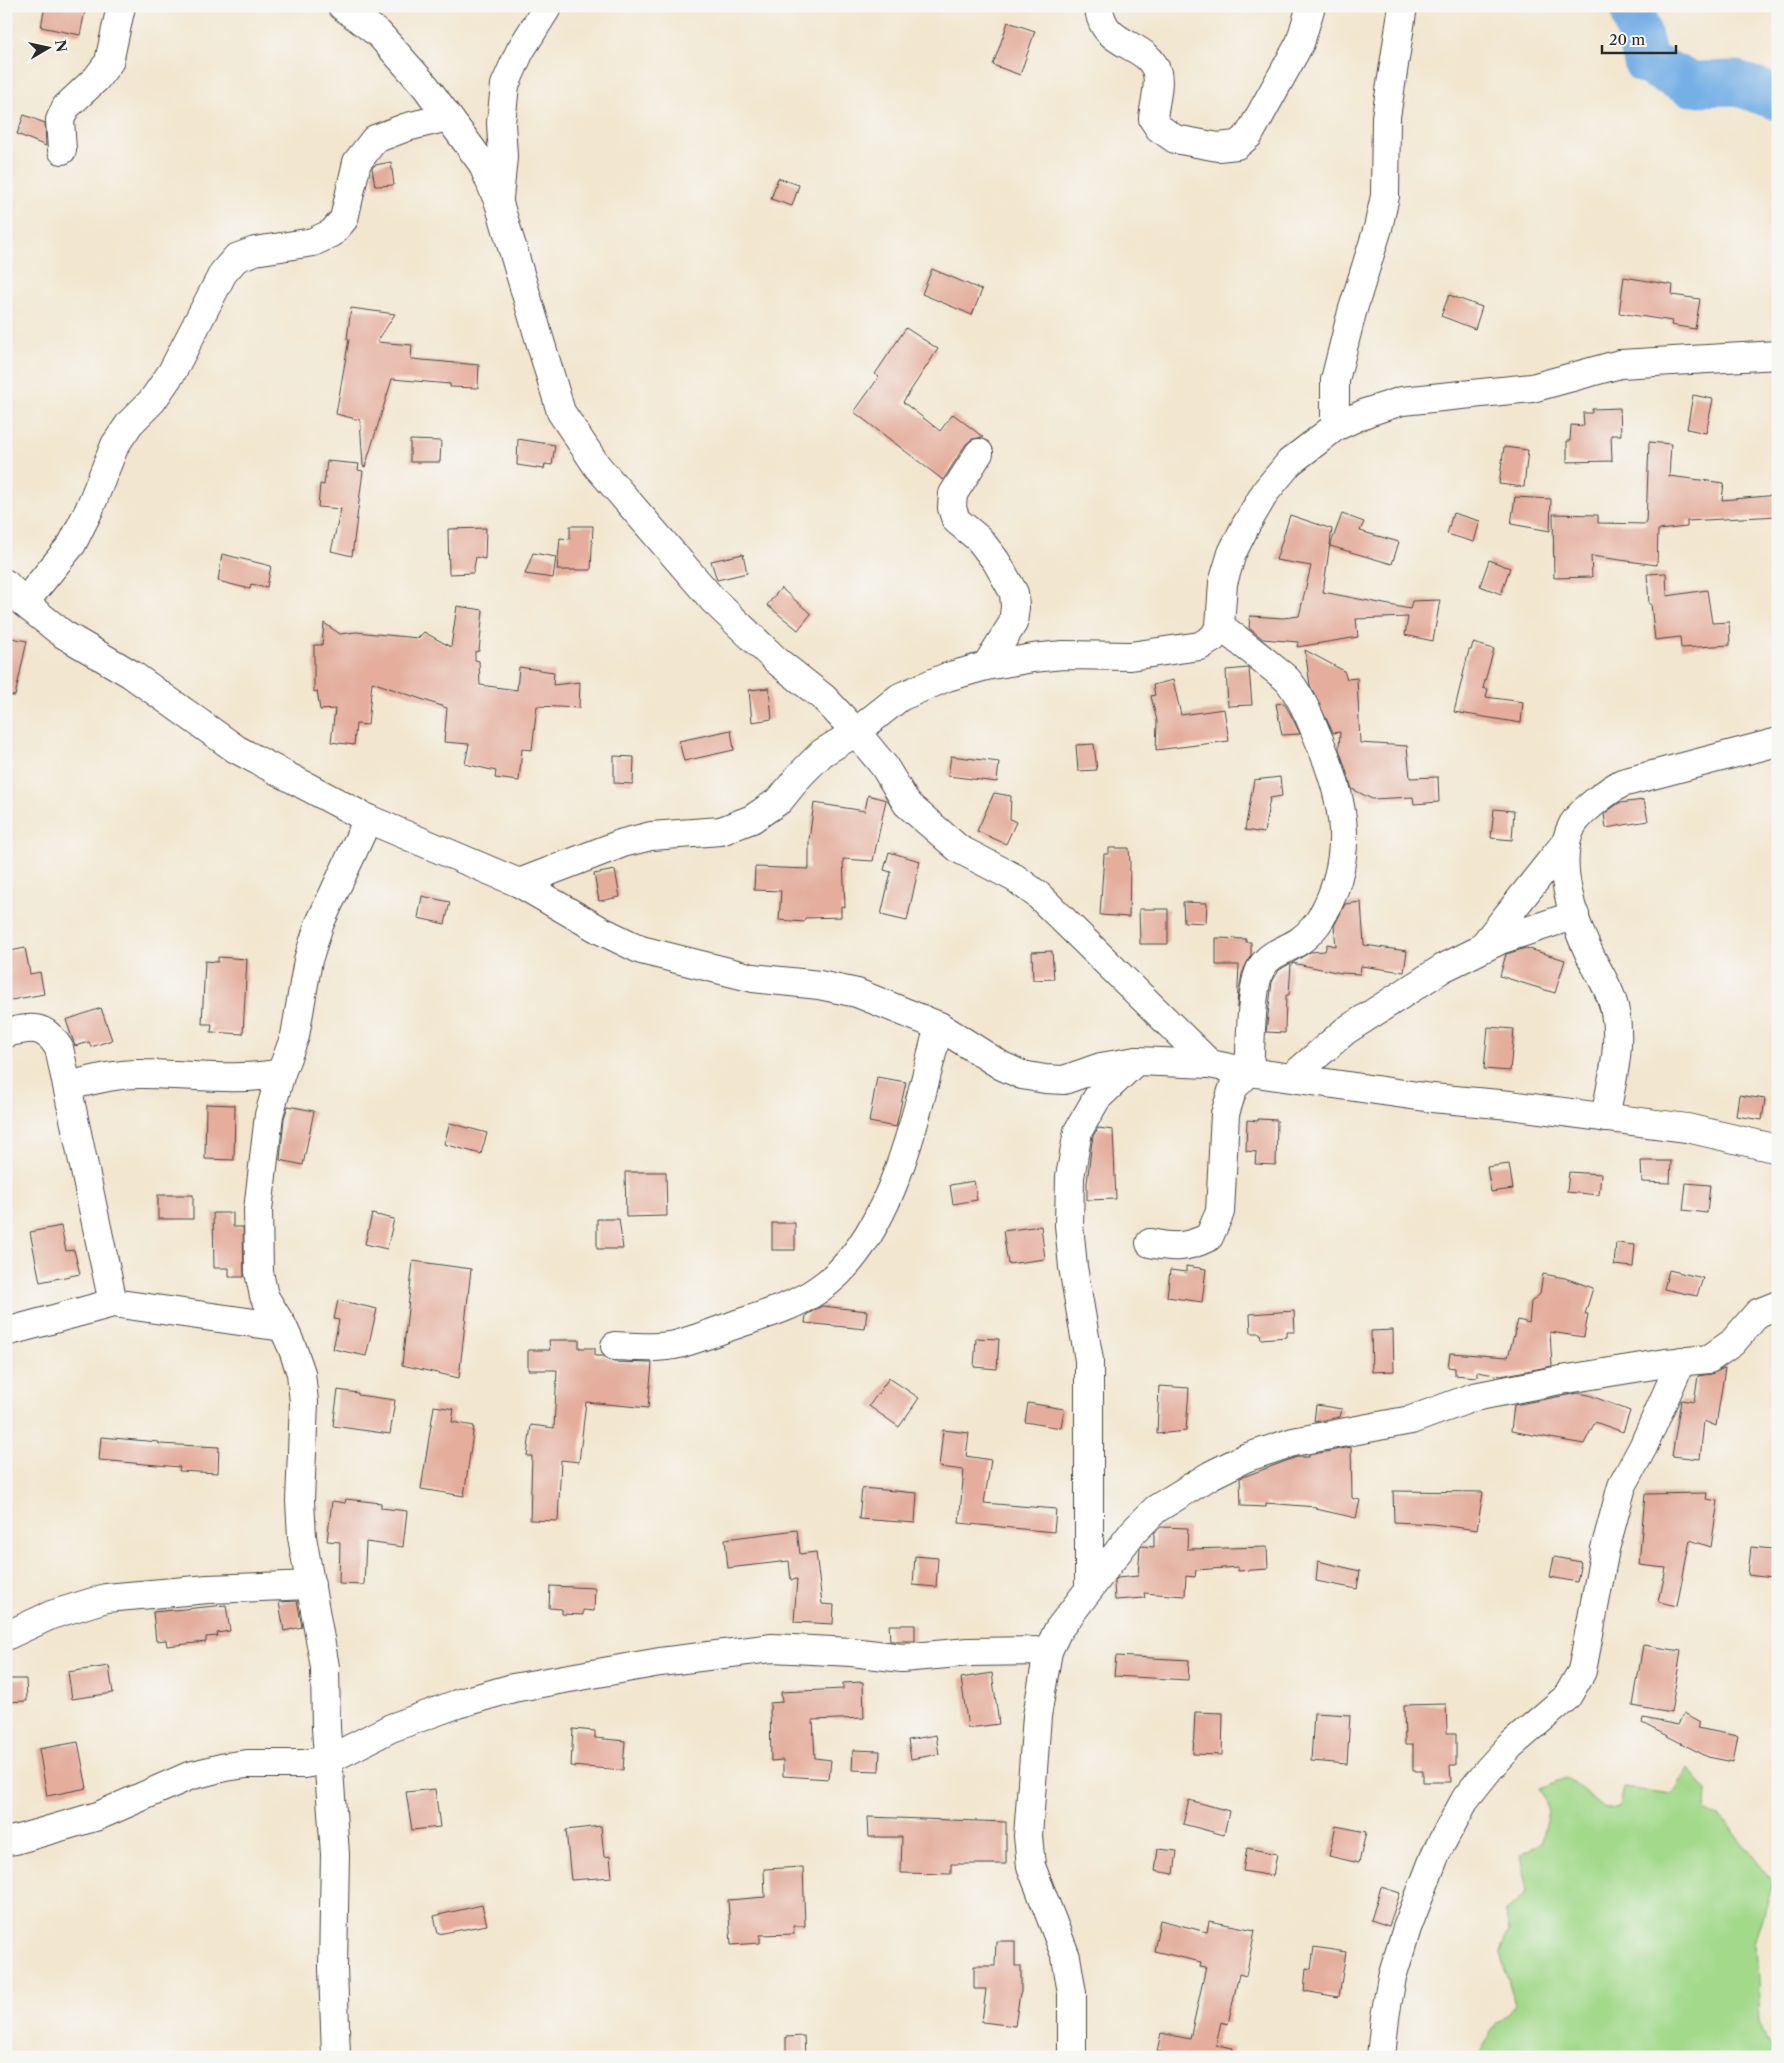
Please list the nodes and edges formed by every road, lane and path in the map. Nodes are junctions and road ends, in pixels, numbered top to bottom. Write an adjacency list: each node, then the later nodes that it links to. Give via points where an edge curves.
1 (121, 6): 8 (street, via 109,62 66,107 60,120)
2 (342, 6): 7 (street, via 380,34)
3 (548, 6): 9 (street, via 520,51 505,85)
4 (1099, 6): 5 (street, via 1099,18 1110,33 1147,55 1152,62 1158,83 1153,119 1160,128 1175,139 1218,147 1237,144 1249,135 1300,43)
5 (1311, 6)
6 (1403, 6): 11 (street, via 1386,117 1385,196 1335,380)
7 (448, 117): 9 (street, via 482,163); 14 (street, via 375,139 357,162 344,219 332,233 313,242 255,250 236,258 223,273 172,372 115,444 72,544)
8 (62, 150)
9 (499, 203): 17 (street, via 561,412 597,466 713,600 777,661 824,698)
10 (1778, 354): 11 (street, via 1620,364 1532,388 1402,401)
11 (1335, 427): 15 (street, via 1290,462 1266,491 1246,525 1232,553 1223,583)
12 (979, 453): 16 (street, via 953,494 952,508 956,520 996,561 1014,593 1016,607 1013,623)
13 (6, 584): 14 (street)
14 (24, 604): 19 (street, via 62,634 131,674 236,749)
15 (1220, 626): 16 (street, via 1213,638 1200,646 1162,653 1063,655); 28 (street, via 1290,682 1328,763 1339,796 1344,830 1333,893 1320,920 1301,940 1270,957 1256,981)
16 (986, 666): 17 (street, via 947,677 900,697)
17 (856, 732): 21 (street, via 822,753 780,800 752,819 721,831 652,836 623,843); 27 (street, via 884,766 907,804 959,849 1015,878 1038,895)
18 (1778, 742): 20 (street, via 1622,783 1607,791 1573,823)
19 (368, 819): 21 (street); 29 (street, via 319,925 308,960 295,1036)
20 (1566, 842): 22 (street, via 1566,880); 23 (street)
21 (518, 883): 24 (street, via 641,950 753,978 857,993)
22 (1575, 915): 23 (street); 32 (street, via 1581,936 1607,990 1618,1030)
23 (1480, 950): 30 (street, via 1443,968 1345,1031)
24 (939, 1026): 26 (street, via 1022,1075 1064,1080 1101,1067); 39 (street, via 904,1157 868,1235 848,1264 820,1289 788,1307 678,1344 645,1348)
25 (6, 1032): 31 (street, via 41,1029 52,1036 59,1048)
26 (1136, 1061): 27 (street); 42 (street, via 1096,1098 1078,1131 1070,1177 1069,1225 1073,1267 1089,1360)
27 (1210, 1064): 28 (street)
28 (1249, 1072): 30 (street); 34 (street, via 1233,1088 1225,1114 1220,1212 1209,1237 1193,1245 1170,1247)
29 (281, 1073): 31 (street, via 234,1078 141,1074 113,1076); 37 (street, via 269,1115 258,1210 262,1288)
30 (1292, 1078): 32 (street)
31 (68, 1086): 35 (street)
32 (1605, 1118): 33 (street, via 1687,1128)
33 (1778, 1149)
34 (1150, 1243)
35 (113, 1303): 37 (street); 38 (street)
36 (1778, 1305): 40 (street, via 1758,1313 1732,1343 1709,1359)
37 (283, 1327): 41 (street, via 300,1372 304,1402 300,1501)
38 (6, 1332)
39 (615, 1346)
40 (1682, 1361): 42 (street, via 1474,1397 1411,1420 1293,1442 1245,1458 1156,1509 1133,1532); 49 (street, via 1622,1486 1605,1549 1582,1671 1567,1697 1510,1746 1489,1769 1466,1798 1436,1853 1392,1977)
41 (310, 1585): 43 (street, via 208,1588 106,1598 51,1616); 45 (street, via 326,1667)
42 (1090, 1589): 44 (street, via 1058,1630)
43 (6, 1636)
44 (1048, 1651): 45 (street, via 969,1652 902,1658 772,1648 660,1662 513,1688 466,1701 391,1728); 48 (street, via 1037,1716 1028,1836 1031,1866 1066,1957 1072,1993)
45 (328, 1760): 46 (street, via 224,1767 189,1776 98,1816); 47 (street, via 335,1854 333,1968)
46 (6, 1840)
47 (336, 2057)
48 (1072, 2057)
49 (1381, 2057)

